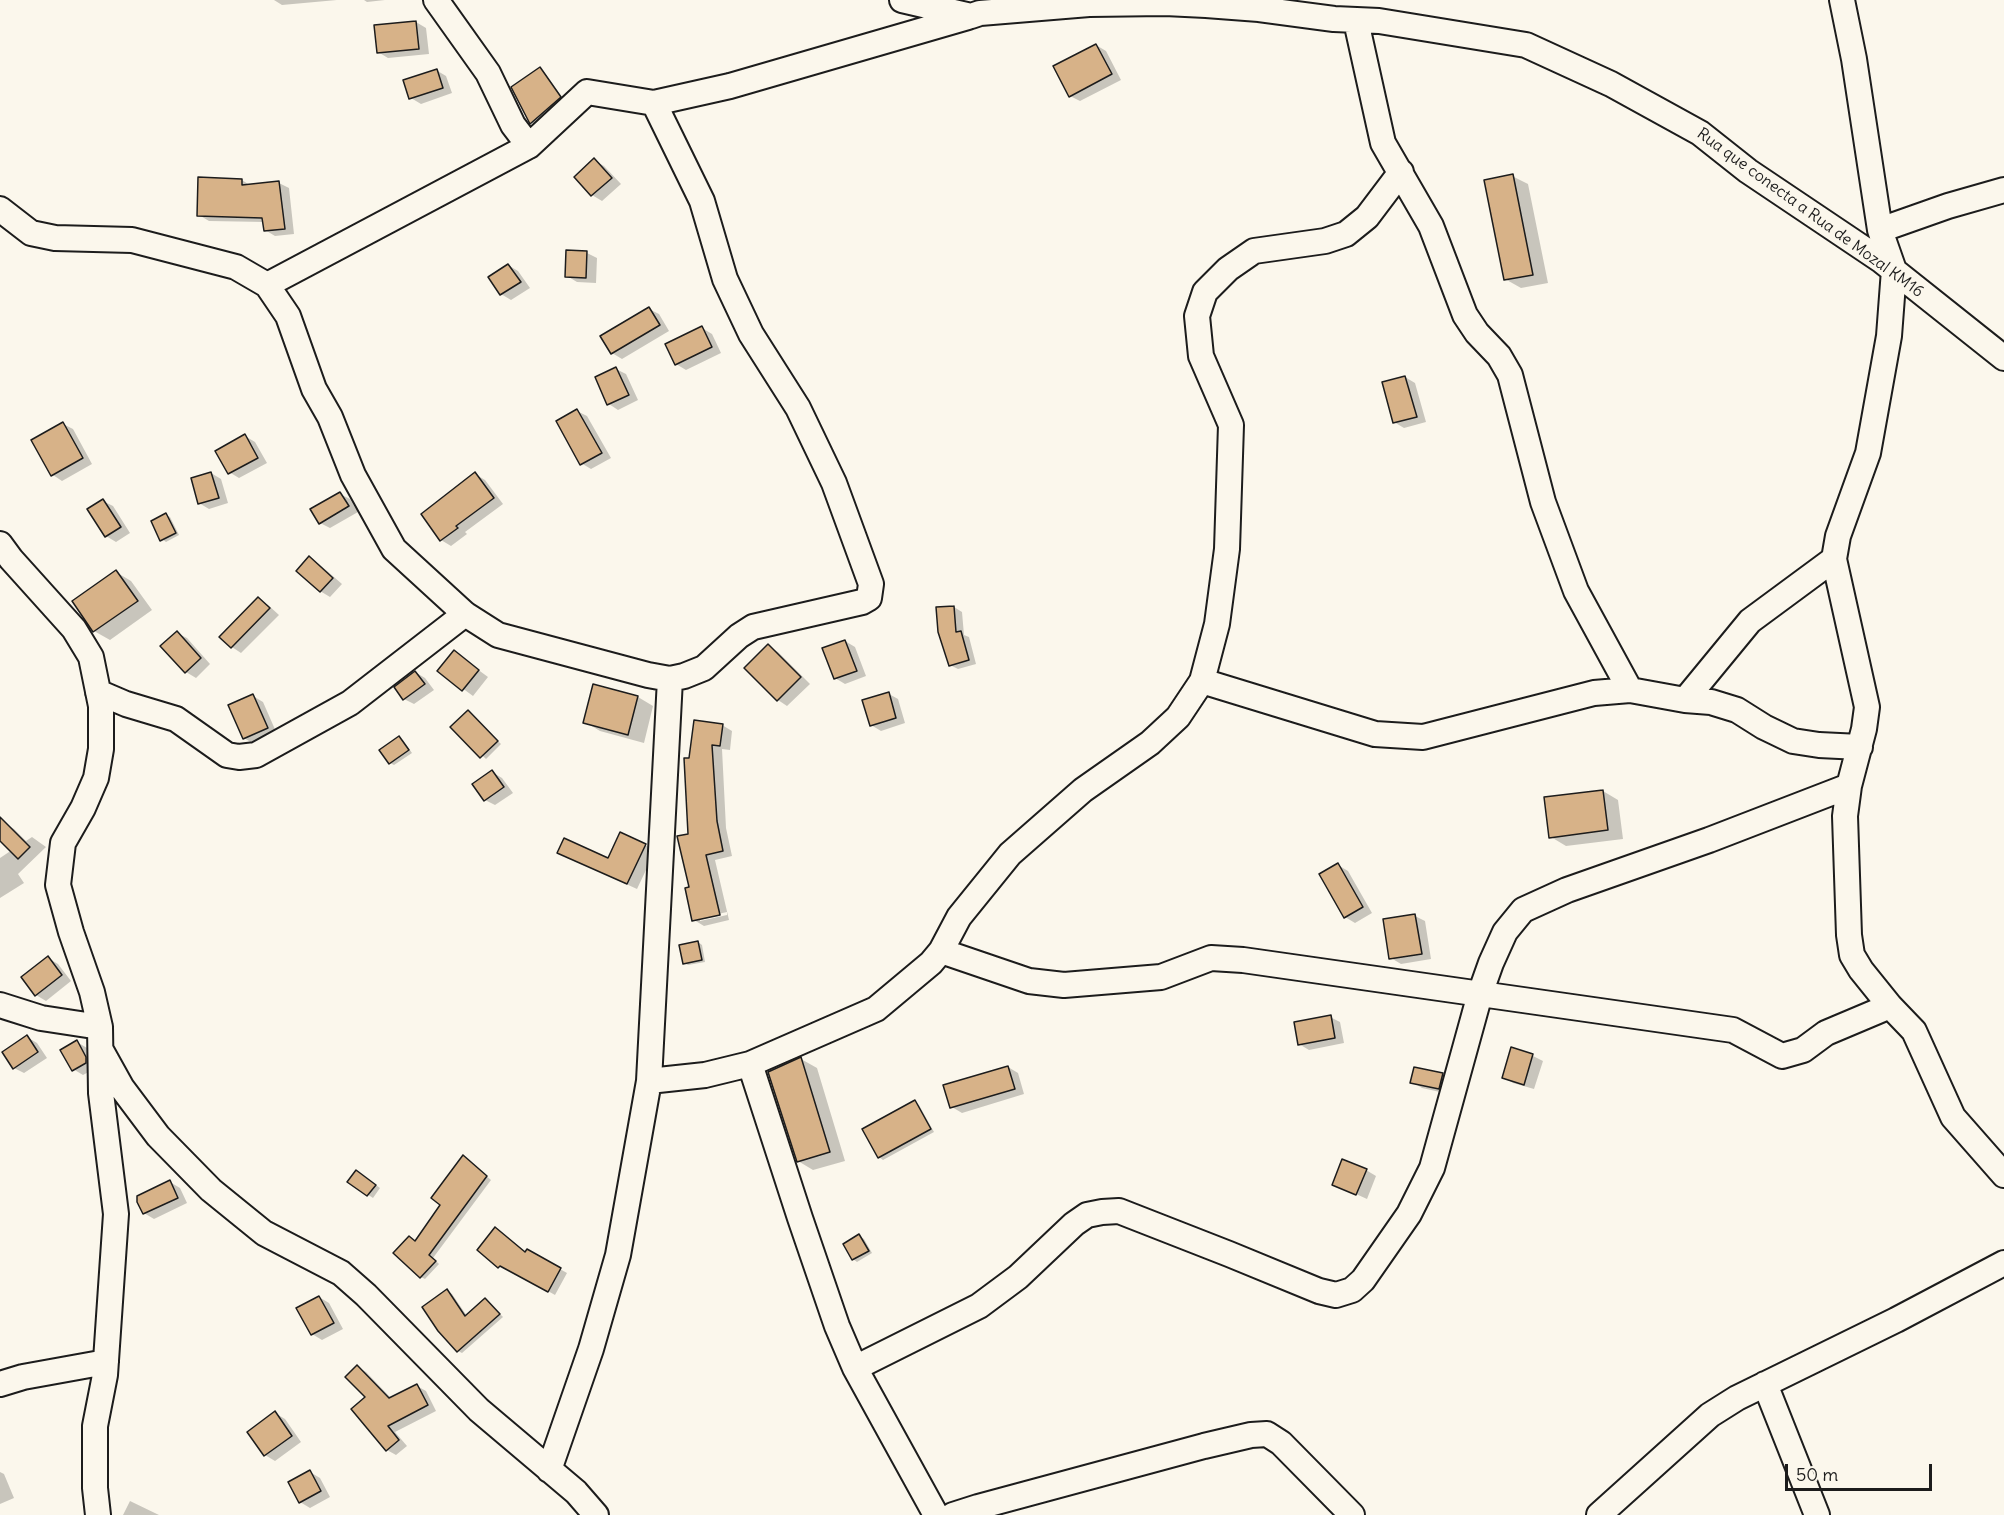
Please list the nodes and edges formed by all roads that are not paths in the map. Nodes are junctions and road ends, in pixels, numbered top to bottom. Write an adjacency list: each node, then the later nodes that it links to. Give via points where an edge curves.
1 (436, 0): 9 (street, via 488,73 513,125)
2 (902, 0): 6 (street, Rua que conecta a Rua de Mozal KM16)
3 (1842, 0): 13 (street)
4 (1165, 1): 5 (street, Rua que conecta a Rua de Mozal KM16); 6 (street, Rua que conecta a Rua de Mozal KM16)
5 (1255, 4): 7 (street, Rua que conecta a Rua de Mozal KM16)
6 (971, 16): 8 (street, via 730,86)
7 (1356, 21): 10 (street, via 1383,143); 14 (street, Rua que conecta a Rua de Mozal KM16, via 1481,36 1526,45 1554,56 1700,133 1748,171)
8 (654, 103): 9 (street, via 587,92); 20 (street, via 702,201 725,279 751,334 798,408 834,483 871,584 869,598 862,602 753,627 704,668)
9 (529, 146): 15 (street)
10 (1401, 171): 21 (street, via 1366,217 1346,234 1326,241 1254,251 1204,292 1197,316 1201,356 1231,425 1227,549 1216,624); 22 (street, via 1431,226 1465,315 1510,375 1543,502 1576,591)
11 (2004, 190): 13 (street)
12 (0, 209): 15 (street, via 31,233 56,238 132,240 236,267)
13 (1880, 230): 14 (street)
14 (1894, 270): 16 (street, Rua que conecta a Rua de Mozal KM16); 18 (street, via 1889,336 1868,453 1838,536)
15 (267, 285): 19 (street, via 288,316 314,389 330,417 353,475 394,549)
16 (2004, 358)
17 (0, 544): 23 (street, via 74,629 91,657)
18 (1834, 559): 24 (street, via 1750,621); 25 (street, via 1867,707)
19 (465, 614): 20 (street, via 498,635); 23 (street, via 350,703 256,755 227,755 177,719)
20 (670, 679): 33 (street)
21 (1202, 681): 22 (street, via 1375,734 1423,737 1594,693); 27 (street, via 1178,717 1150,743 1083,790 1010,854 959,917)
22 (1630, 690): 24 (street)
23 (98, 692): 31 (street, via 101,749 96,777 63,843 58,885 92,992)
24 (1685, 700): 25 (street, via 1737,710 1793,741)
25 (1860, 747): 26 (street)
26 (1849, 786): 28 (street, via 1567,890 1523,910 1505,932); 30 (street, via 1845,816 1852,955)
27 (941, 951): 28 (street, via 1029,981 1064,985 1161,976 1211,958); 32 (street, via 876,1009)
28 (1480, 994): 30 (street, via 1733,1030 1782,1056 1803,1050 1826,1034); 37 (street, via 1432,1168 1409,1214 1352,1290 1336,1295 1319,1291 1119,1211 1102,1212 1087,1215 1074,1224 1018,1277 979,1306)
29 (0, 1005): 31 (street)
30 (1890, 1006): 34 (street, via 1914,1031 1953,1117)
31 (100, 1039): 36 (street, via 101,1093 117,1214); 40 (street, via 122,1088 158,1136 211,1190 264,1233 341,1273 479,1410)
32 (750, 1064): 33 (street, via 705,1075); 37 (street, via 837,1326)
33 (649, 1081): 40 (street, via 618,1255 591,1349)
34 (2004, 1175)
35 (2004, 1263): 39 (street)
36 (106, 1362): 38 (street); 42 (street, via 95,1426)
37 (855, 1368): 44 (street)
38 (0, 1384)
39 (1765, 1384): 47 (street, via 1710,1415); 48 (street)
40 (549, 1470): 43 (street)
41 (979, 1511): 45 (street); 46 (street, via 1204,1446 1267,1434 1281,1443)
42 (98, 1515)
43 (596, 1515)
44 (936, 1515)
45 (953, 1515)
46 (1352, 1515)
47 (1599, 1515)
48 (1817, 1515)

